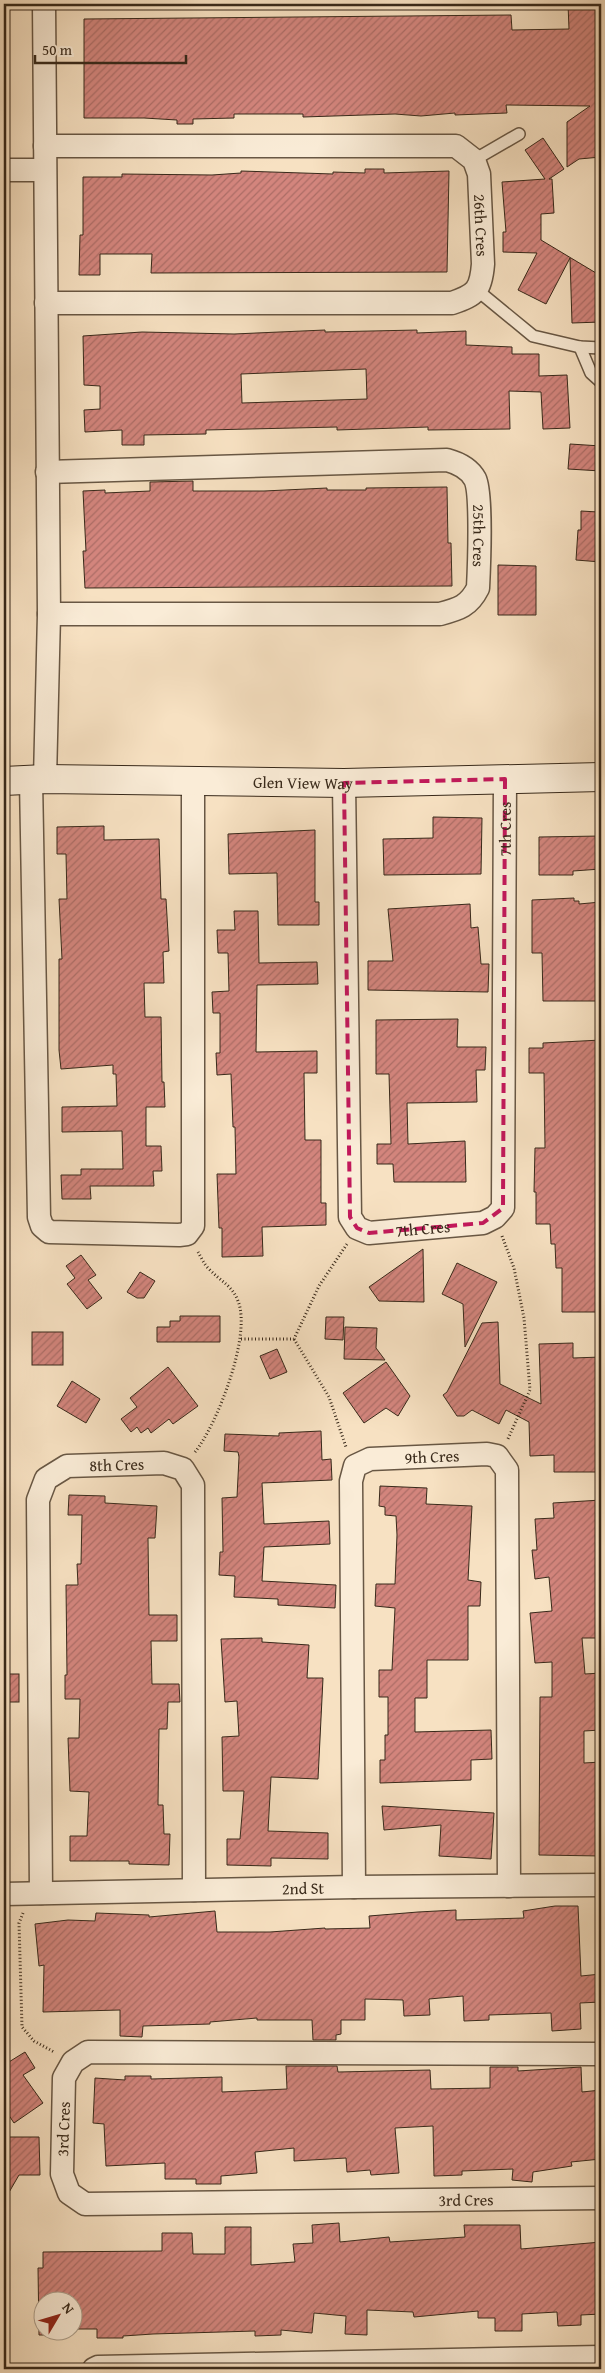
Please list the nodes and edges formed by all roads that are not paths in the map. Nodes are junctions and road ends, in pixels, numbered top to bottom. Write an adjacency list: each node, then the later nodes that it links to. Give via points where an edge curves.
1 (44, 4): 3 (street)
2 (519, 134): 4 (lane)
3 (45, 146): 4 (street, via 442,145 456,146); 6 (street)
4 (474, 160): 7 (street, 26th Cres, via 480,174 483,264)
5 (4, 170): 6 (street)
6 (44, 170): 8 (street)
7 (477, 290): 8 (street, via 468,298 452,303); 9 (lane, via 533,336)
8 (46, 303): 12 (street)
9 (580, 347): 10 (lane); 11 (lane, via 591,373)
10 (601, 348)
11 (601, 382)
12 (46, 472): 13 (street); 13 (street, 25th Cres, via 447,460 462,465 475,479 478,495 478,588 471,601 461,609 440,614)
13 (49, 614): 16 (street)
14 (601, 777): 15 (street, Glen View Way)
15 (505, 779): 19 (street, Glen View Way); 19 (street, 7th Cres, via 503,1208 483,1223 369,1233 356,1228 350,1217)
16 (38, 780): 17 (street, Glen View Way); 18 (street, Glen View Way); 18 (street, via 38,1207 42,1226 49,1232 187,1234 193,1226)
17 (4, 781)
18 (194, 782): 19 (street, Glen View Way)
19 (344, 783)
20 (601, 1885): 22 (street, 2nd St)
21 (354, 1886): 22 (street, 2nd St); 22 (street, 9th Cres, via 351,1480 355,1466 370,1459 487,1454 497,1456 507,1470); 23 (street, 2nd St)
22 (509, 1886)
23 (194, 1890): 24 (street, 2nd St); 24 (street, 8th Cres, via 193,1485 183,1469 164,1463 67,1466 46,1479 38,1500)
24 (41, 1893): 25 (street, 2nd St)
25 (4, 1894)
26 (601, 2054): 27 (street, 3rd Cres, via 88,2052 73,2062 64,2078 62,2174 69,2193 85,2204)
27 (601, 2198)
28 (601, 2356): 29 (street)
29 (94, 2369)

